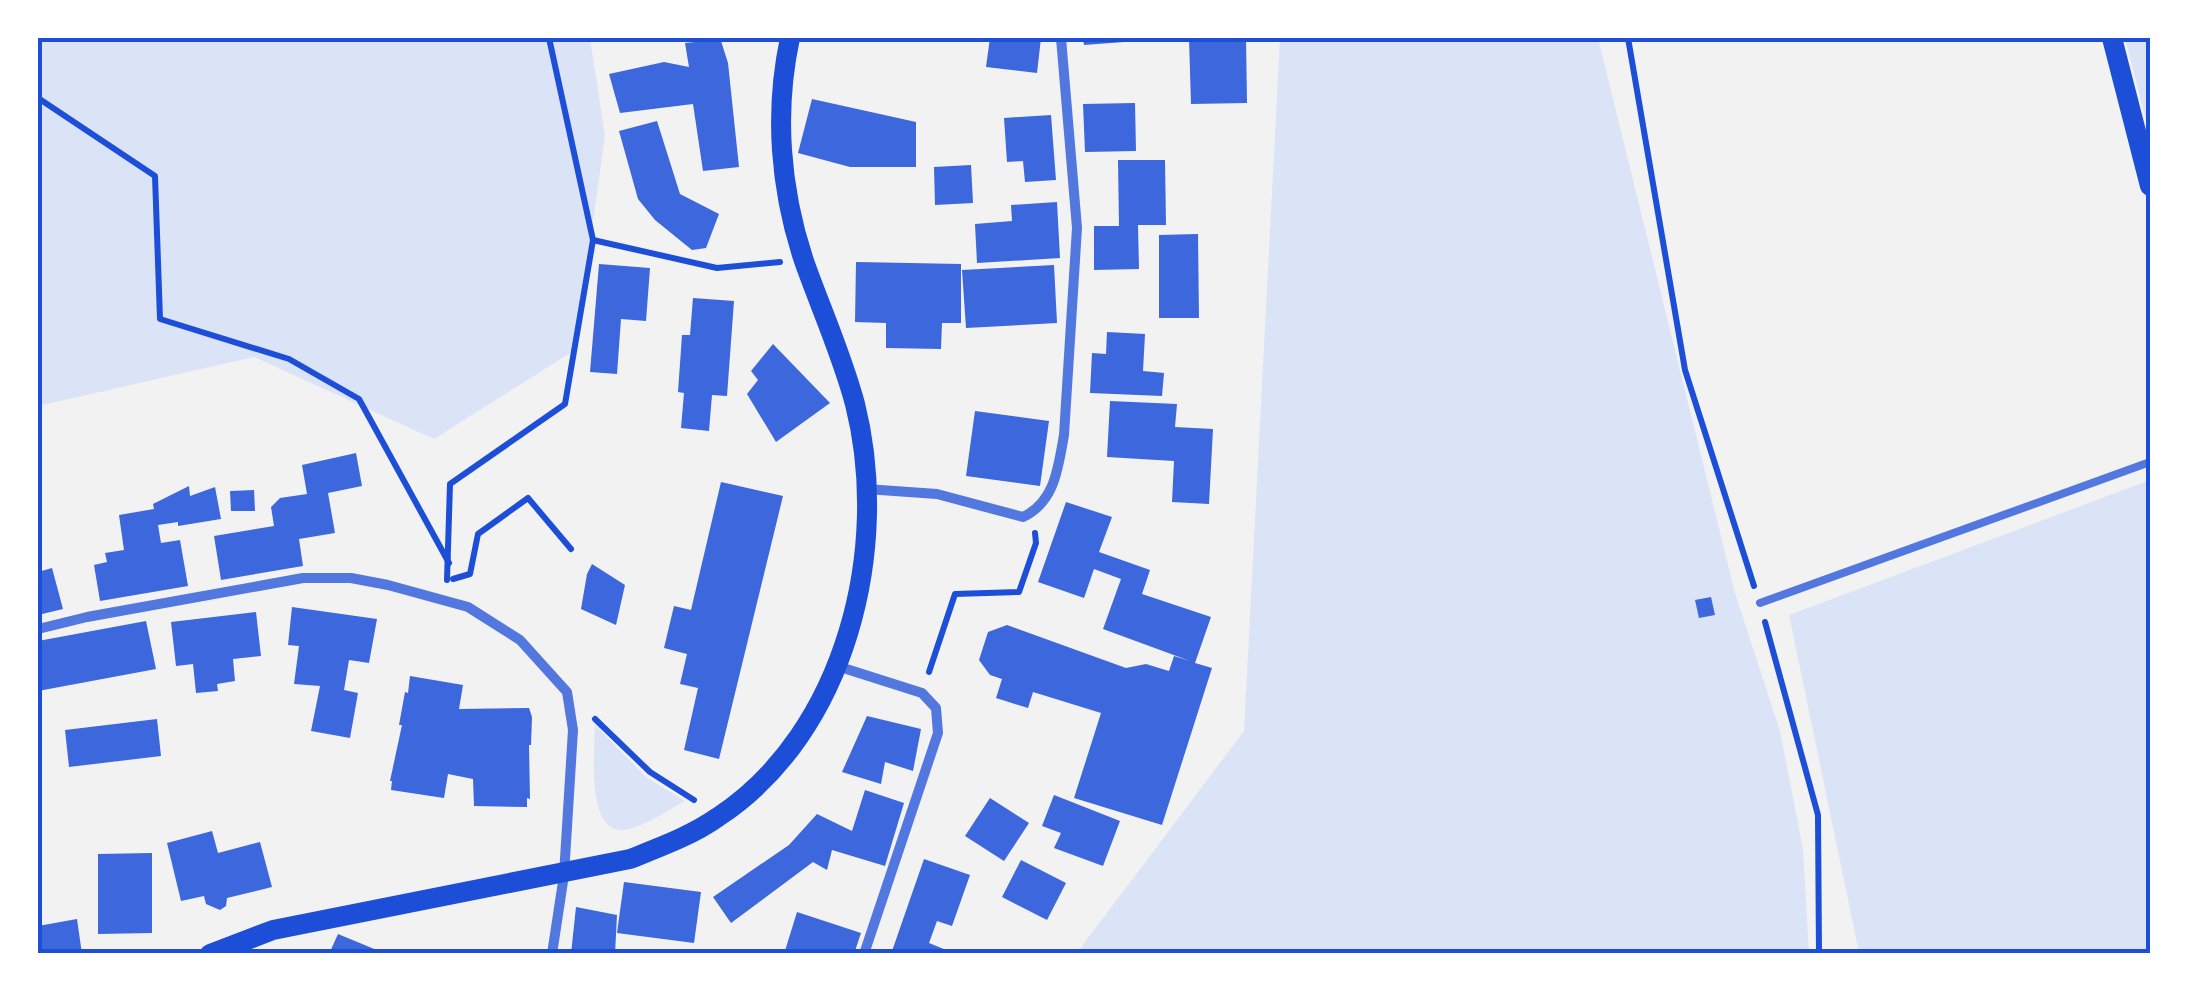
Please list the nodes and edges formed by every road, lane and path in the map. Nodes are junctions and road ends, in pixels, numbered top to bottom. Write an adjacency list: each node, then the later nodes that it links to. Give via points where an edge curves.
1 (549, 38): 8 (path)
2 (790, 38): 9 (main road, via 781,143)
3 (1061, 38): 12 (street, via 1077,228 1064,436 1046,502)
4 (1628, 38): 15 (path, via 1685,370)
5 (2112, 38): 7 (main road)
6 (38, 98): 8 (path, via 155,176 160,319 289,359 359,398 449,563 450,484 565,404)
7 (2150, 186)
8 (593, 240): 9 (path, via 717,268)
9 (804, 260): 11 (main road, via 855,404)
10 (2150, 462): 15 (lane)
11 (866, 488): 12 (street, via 936,494 1011,516); 17 (main road, via 860,590)
12 (1034, 512): 19 (path, via 1036,543 1020,592 955,594)
13 (571, 549): 14 (path, via 528,498 478,534)
14 (470, 574)
15 (1760, 603): 25 (path, via 1818,815)
16 (38, 629): 18 (street, via 304,578 351,578 468,608 520,640)
17 (837, 666): 19 (street); 20 (main road, via 794,742)
18 (568, 692): 20 (path, via 650,772); 21 (street, via 573,730)
19 (922, 692): 24 (street, via 936,708 938,732)
20 (720, 816): 21 (main road, via 630,860)
21 (564, 875): 22 (main road, via 273,930); 23 (street)
22 (210, 954)
23 (552, 954)
24 (864, 954)
25 (1819, 954)

